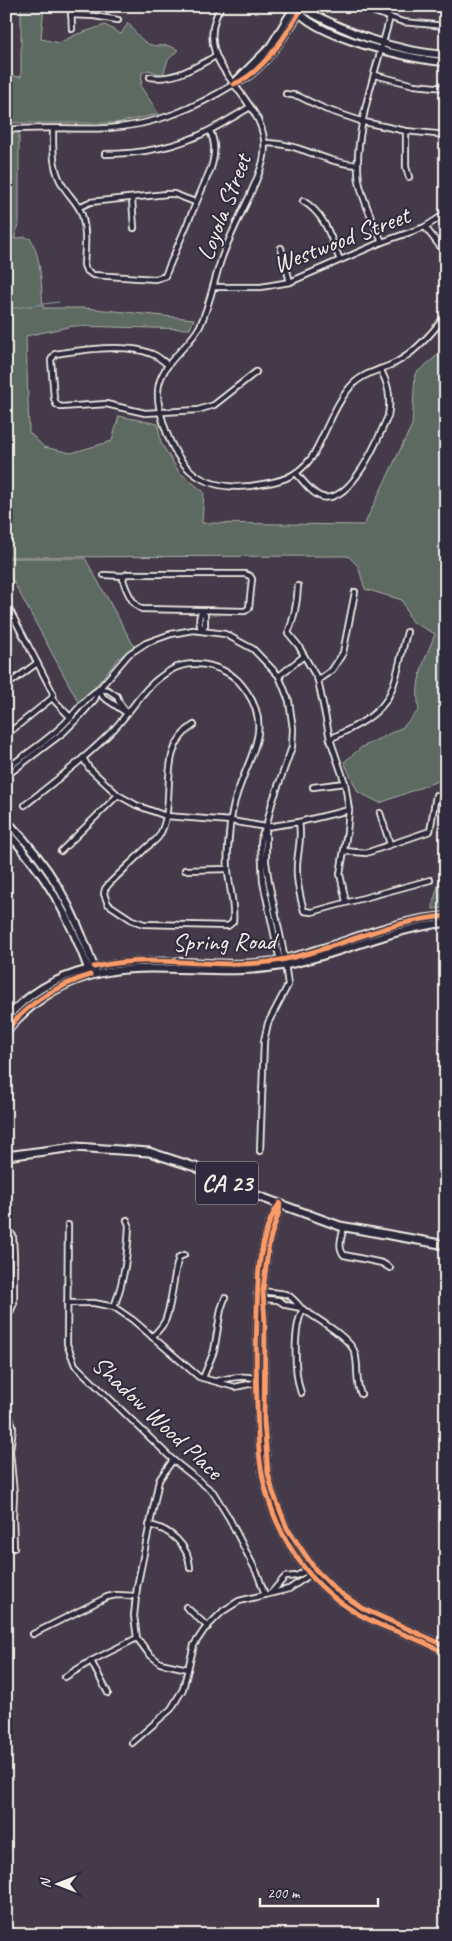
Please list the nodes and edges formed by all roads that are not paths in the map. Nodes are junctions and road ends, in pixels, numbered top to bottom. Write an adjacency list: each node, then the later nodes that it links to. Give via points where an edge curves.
1 (71, 6): 5 (street)
2 (221, 6): 12 (street, Loyola Street, via 211,36)
3 (358, 6): 6 (street)
4 (299, 8): 10 (main road, via 330,32); 16 (main road, via 270,47)
5 (70, 15): 7 (street); 9 (street)
6 (390, 17): 8 (street, via 403,22); 10 (street)
7 (118, 20)
8 (446, 26)
9 (72, 29)
10 (382, 47): 11 (main road); 13 (main road, via 419,60); 14 (street)
11 (446, 55)
12 (216, 56): 15 (street, via 184,72 160,79); 16 (street, Loyola Street)
13 (446, 62)
14 (375, 76): 17 (street); 20 (street)
15 (150, 78)
16 (234, 84): 19 (street, Loyola Street); 21 (street, via 194,107 162,119 109,128)
17 (446, 88)
18 (286, 94): 20 (street)
19 (250, 107): 23 (street); 26 (street, Loyola Street, via 260,122)
20 (364, 122): 24 (street); 28 (street)
21 (53, 129): 22 (street); 33 (street, via 57,174)
22 (6, 130)
23 (210, 131): 27 (street, via 158,148); 32 (street, via 214,158)
24 (406, 131): 25 (street); 29 (street)
25 (446, 135)
26 (265, 143): 28 (street, via 290,145 336,162); 42 (street, Loyola Street, via 260,173 227,246)
27 (106, 154)
28 (358, 165): 37 (street, via 361,188)
29 (409, 177)
30 (132, 199): 32 (street, via 174,194); 33 (street, via 90,202); 36 (street)
31 (303, 201): 40 (street, via 321,216)
32 (195, 202): 33 (street, via 164,276 155,279 93,275 86,270 86,234)
33 (79, 207)
34 (446, 211): 35 (street, Westwood Street)
35 (425, 227): 37 (street, Westwood Street); 39 (street)
36 (134, 228)
37 (382, 242): 40 (street, Westwood Street)
38 (281, 248): 41 (street)
39 (446, 254)
40 (340, 260): 41 (street, Westwood Street)
41 (290, 282): 42 (street, Westwood Street, via 261,287)
42 (213, 287): 44 (street, Loyola Street, via 196,331)
43 (446, 315): 45 (street, via 410,353)
44 (168, 365): 47 (street, Loyola Street, via 159,385); 47 (street, via 154,354 94,349 58,353 51,360 54,398 61,407 106,404 137,412)
45 (380, 369): 48 (street, via 360,378 347,392 312,457); 48 (street, via 388,389 388,416 353,482 332,496 321,497)
46 (256, 372): 47 (street, via 207,408)
47 (160, 412): 48 (street, Loyola Street, via 180,460 196,476 211,484 228,487 254,485)
48 (296, 474)
49 (104, 575): 50 (street)
50 (124, 576): 54 (street, via 124,584 138,608); 54 (street, via 250,576 247,610)
51 (298, 586): 58 (street, via 297,604 288,633)
52 (356, 592): 61 (street, via 343,652 332,670)
53 (6, 603): 55 (street)
54 (202, 611): 56 (street, via 206,615)
55 (9, 613): 59 (street)
56 (202, 631): 60 (street, via 225,634 253,649); 63 (street, via 171,634 146,643 129,654)
57 (407, 632): 69 (street, via 384,703 373,714)
58 (304, 656): 60 (street); 61 (street)
59 (37, 662): 62 (street); 64 (street, via 53,693)
60 (280, 676): 84 (street, via 289,701 292,747)
61 (318, 680): 69 (street)
62 (6, 686)
63 (99, 689): 65 (street, via 102,697); 65 (street, via 117,696); 66 (street); 72 (street, via 95,698 64,732)
64 (52, 698): 66 (street); 68 (street)
65 (127, 713): 70 (street, via 115,729); 82 (street, via 146,688 174,668 189,664 210,665 238,679 252,699 259,718 258,740 237,793)
66 (70, 718): 71 (street)
67 (194, 725): 80 (street, via 185,730 169,769)
68 (6, 735)
69 (330, 739): 73 (street)
70 (83, 758): 75 (street); 77 (street)
71 (6, 769)
72 (6, 776)
73 (344, 783): 74 (street); 78 (street)
74 (313, 787)
75 (118, 795): 80 (street); 88 (street)
76 (436, 795): 86 (street, via 430,831)
77 (25, 805)
78 (349, 810): 83 (street); 87 (street)
79 (380, 813): 86 (street)
80 (166, 816): 82 (street); 89 (street, via 159,836 105,889 108,904 144,924 228,926 233,922 234,914)
81 (6, 820): 96 (main road, via 48,868 70,907)
82 (231, 821): 84 (street); 89 (street)
83 (299, 822): 84 (street); 92 (street, via 298,882 304,911 312,912)
84 (266, 827): 95 (street, via 267,873)
85 (6, 831): 96 (main road, via 29,856 55,895)
86 (390, 844): 87 (street, via 366,853)
87 (344, 851): 92 (street, via 340,874)
88 (61, 852)
89 (228, 869): 90 (street)
90 (185, 870)
91 (430, 880): 92 (street)
92 (346, 902)
93 (446, 916): 95 (main road, Spring Road, via 395,924)
94 (446, 923): 95 (main road, Spring Road, via 417,926)
95 (283, 961): 96 (main road, Spring Road, via 237,971 137,967); 99 (street, via 288,985 268,1023 264,1041)
96 (92, 971): 97 (main road, Spring Road, via 61,978 39,990); 98 (main road, Spring Road, via 51,991)
97 (6, 1019)
98 (6, 1032)
99 (260, 1151)
100 (6, 1156): 101 (main road, CA 23, via 75,1147 149,1152 195,1167 224,1182)
101 (280, 1203): 104 (main road, CA 23); 109 (street, via 268,1250); 110 (street, via 273,1212 262,1248)
102 (127, 1220): 116 (street, via 128,1241 122,1288)
103 (68, 1225): 114 (street, Shadow Wood Place)
104 (344, 1227): 106 (main road, CA 23); 108 (street, via 340,1244 344,1255 382,1263)
105 (6, 1228): 118 (street, via 13,1240 14,1303)
106 (446, 1245)
107 (184, 1255): 119 (street, via 179,1258 174,1274 169,1311)
108 (390, 1268)
109 (263, 1291): 110 (street); 111 (street); 113 (street)
110 (257, 1294): 113 (street); 122 (street)
111 (291, 1295): 115 (street, via 291,1303); 117 (street)
112 (225, 1298): 120 (street, via 214,1351)
113 (264, 1299): 115 (street, via 278,1300); 124 (street)
114 (67, 1303): 116 (street); 129 (street, Shadow Wood Place, via 67,1344 75,1365)
115 (286, 1305): 117 (street)
116 (114, 1307): 119 (street)
117 (302, 1309): 126 (street, via 297,1331 296,1372); 127 (street, via 349,1343 354,1351 358,1368 357,1387)
118 (6, 1322)
119 (152, 1337): 120 (street, via 195,1375)
120 (203, 1378): 123 (street)
121 (231, 1378): 122 (street); 123 (street); 125 (street)
122 (256, 1380): 124 (street); 125 (street); 134 (street, via 260,1466 266,1492 283,1535)
123 (217, 1381): 125 (street)
124 (264, 1382): 133 (street, via 265,1447 273,1492 287,1528)
125 (231, 1386)
126 (301, 1393)
127 (361, 1394)
128 (6, 1403): 131 (street, via 13,1428 10,1455)
129 (173, 1460): 130 (street, via 159,1480); 139 (street, Shadow Wood Place, via 213,1492 258,1575)
130 (149, 1525): 132 (street, via 174,1535); 140 (street)
131 (14, 1548)
132 (190, 1568)
133 (315, 1569): 134 (street); 135 (street); 142 (street, via 336,1590)
134 (307, 1571): 135 (street); 136 (street, via 285,1577)
135 (311, 1575): 137 (street); 143 (street, via 328,1592)
136 (280, 1582): 137 (street); 138 (street)
137 (283, 1590): 138 (street)
138 (272, 1592): 139 (street)
139 (264, 1595): 144 (street, via 239,1601 223,1611)
140 (136, 1596): 145 (street, via 107,1597); 146 (street)
141 (186, 1607): 144 (street)
142 (383, 1619): 143 (street); 147 (street)
143 (380, 1625): 148 (street)
144 (208, 1627): 150 (street, via 194,1645)
145 (32, 1634)
146 (137, 1638): 149 (street); 150 (street, via 160,1663)
147 (446, 1646)
148 (446, 1654)
149 (91, 1661): 151 (street); 152 (street)
150 (188, 1669): 153 (street, via 183,1689 171,1709)
151 (65, 1677)
152 (108, 1693)
153 (132, 1743)

